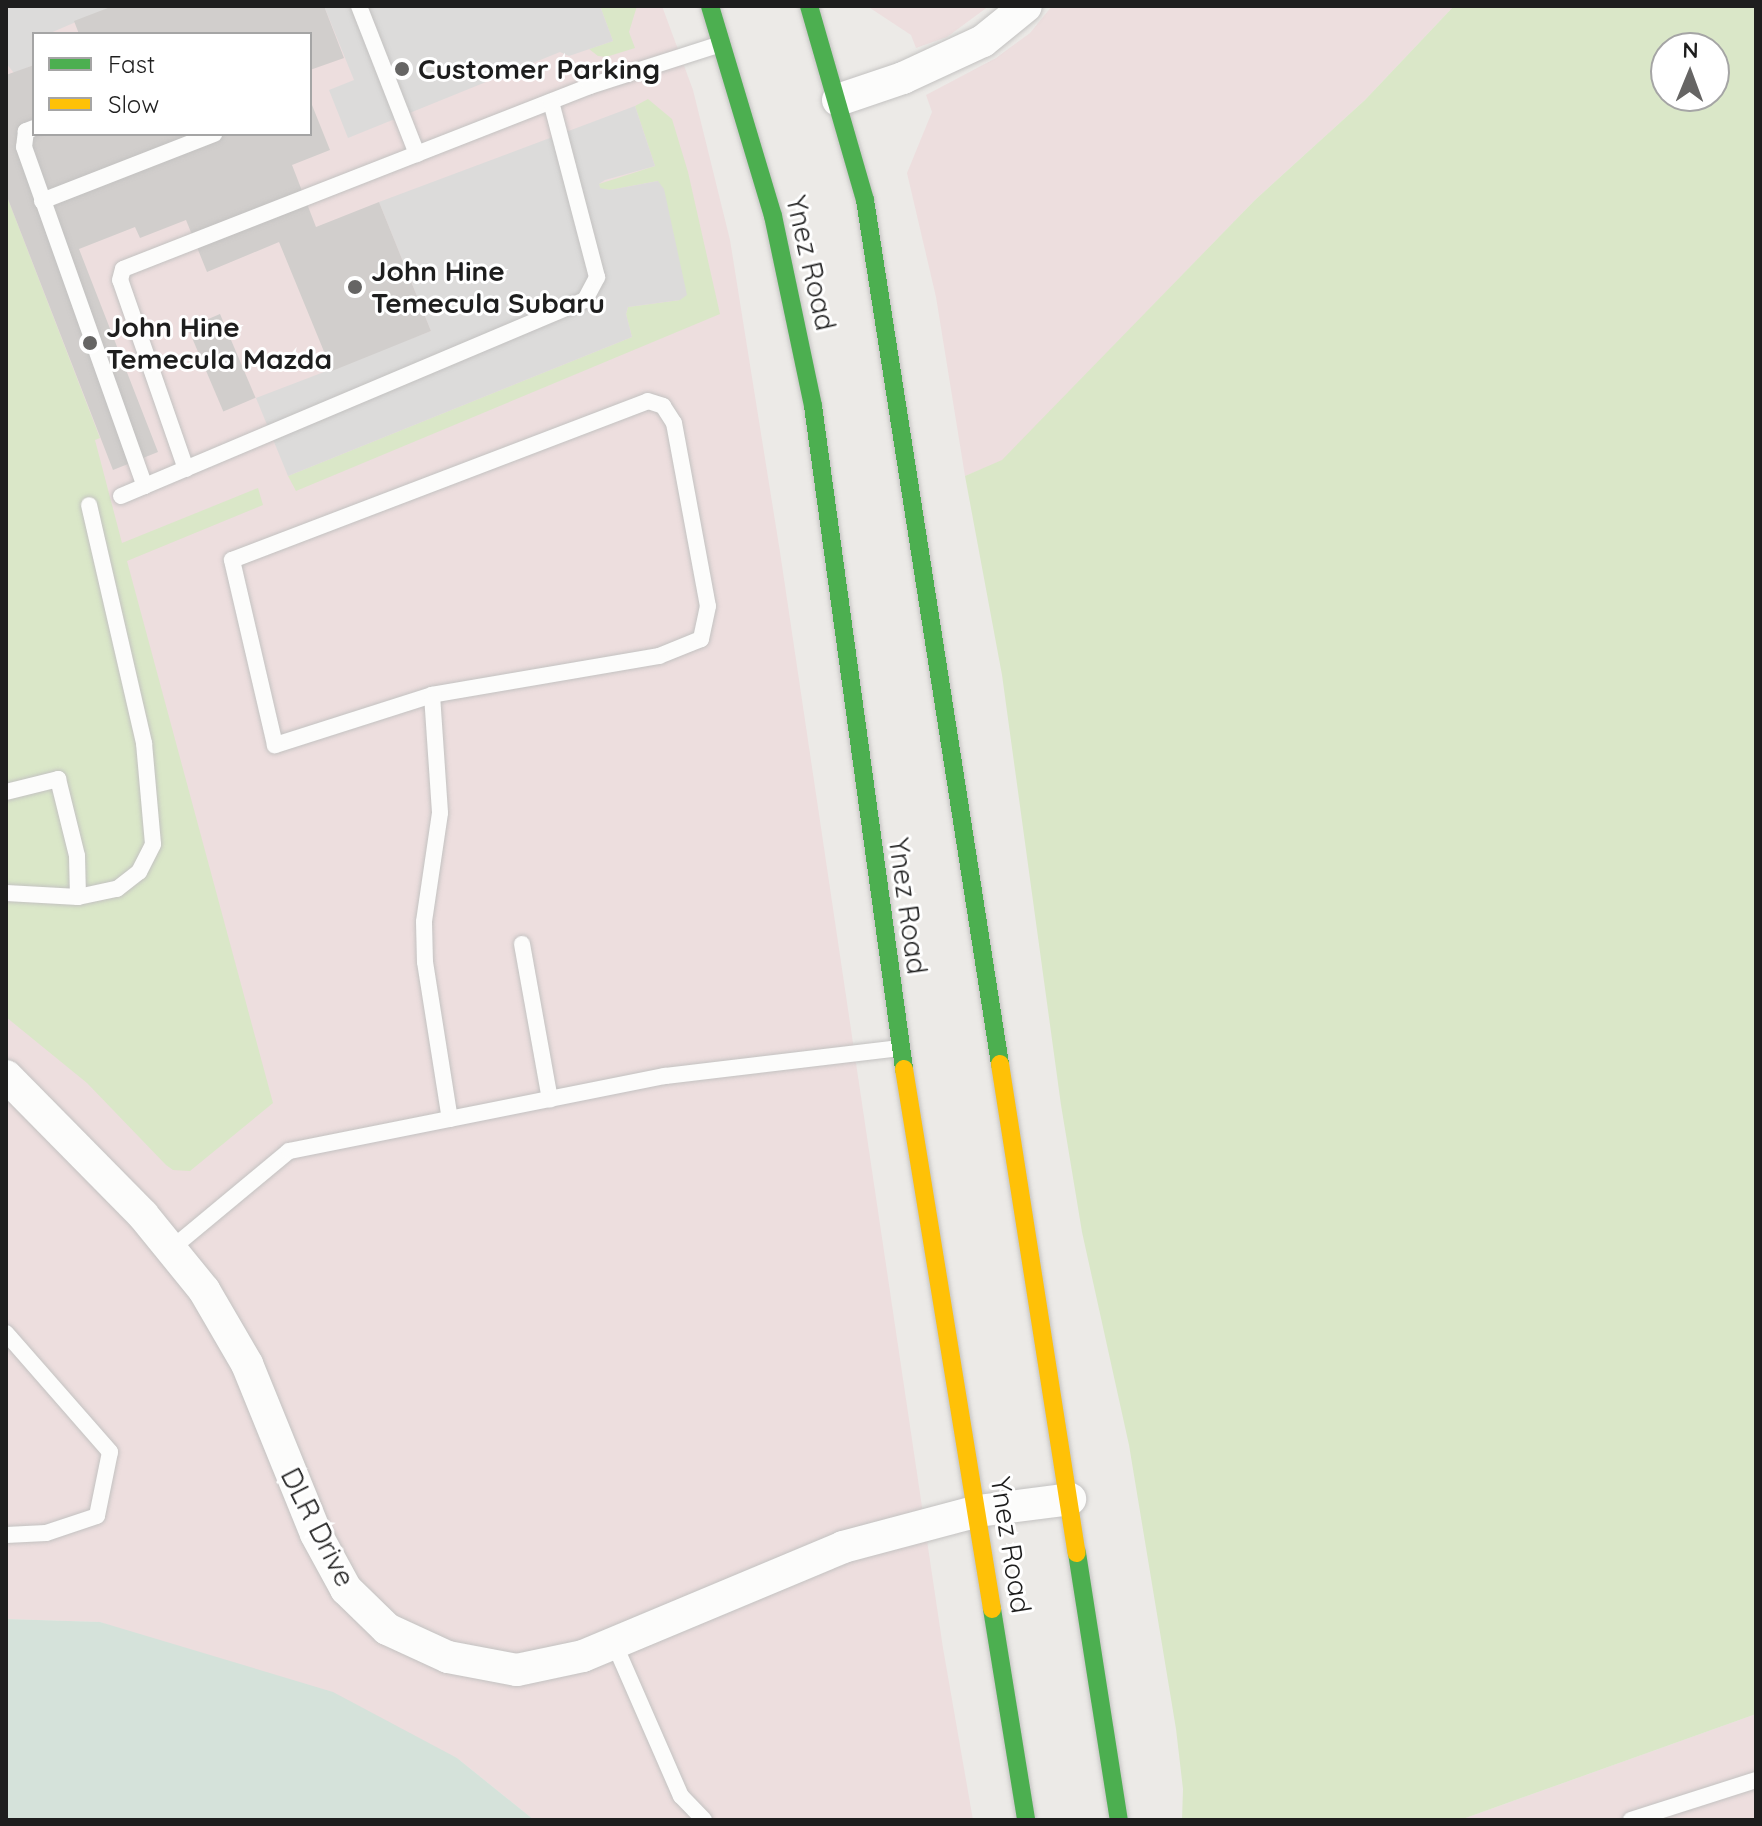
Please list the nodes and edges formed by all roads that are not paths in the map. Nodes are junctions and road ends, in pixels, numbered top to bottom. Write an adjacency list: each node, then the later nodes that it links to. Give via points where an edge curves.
1 (359, 6): 10 (lane)
2 (710, 6): 5 (main road, Ynez Road)
3 (809, 6): 6 (main road)
4 (1026, 6): 6 (street, via 972,46)
5 (723, 44): 7 (lane); 21 (main road, Ynez Road, via 773,216 813,406)
6 (838, 100): 27 (main road, via 865,200 894,372)
7 (551, 102): 10 (lane); 12 (lane, via 597,277 585,300)
8 (32, 129): 11 (lane, via 26,131 24,147)
9 (209, 136): 11 (lane)
10 (417, 154): 12 (lane, via 123,269 120,280)
11 (42, 201): 13 (lane)
12 (186, 469): 13 (lane)
13 (145, 486): 14 (lane)
14 (121, 496)
15 (89, 505): 19 (lane, via 144,743 153,844 139,872 117,889)
16 (432, 695): 16 (lane, via 659,656 701,639 708,606 674,423 663,406 648,401 232,560 275,745); 24 (lane, via 440,813 424,922 425,962)
17 (6, 792): 19 (lane, via 58,779 77,856)
18 (6, 893): 19 (lane)
19 (78, 897)
20 (522, 944): 23 (lane)
21 (901, 1048): 23 (lane, via 665,1076); 28 (main road, Ynez Road)
22 (6, 1076): 25 (street, DLR Drive)
23 (550, 1100): 24 (lane)
24 (450, 1119): 25 (lane, via 289,1151)
25 (171, 1249): 30 (street, DLR Drive, via 204,1290 247,1364 316,1534 346,1589 387,1629 448,1657 517,1670 583,1656)
26 (6, 1333): 29 (lane, via 110,1452 97,1516 46,1533)
27 (1070, 1499): 28 (street, DLR Drive); 34 (main road)
28 (978, 1511): 30 (street, DLR Drive, via 843,1547); 33 (main road, Ynez Road)
29 (6, 1535)
30 (614, 1643): 32 (lane, via 681,1796)
31 (1756, 1780): 35 (lane)
32 (704, 1820)
33 (1026, 1820)
34 (1119, 1820)
35 (1631, 1820)

